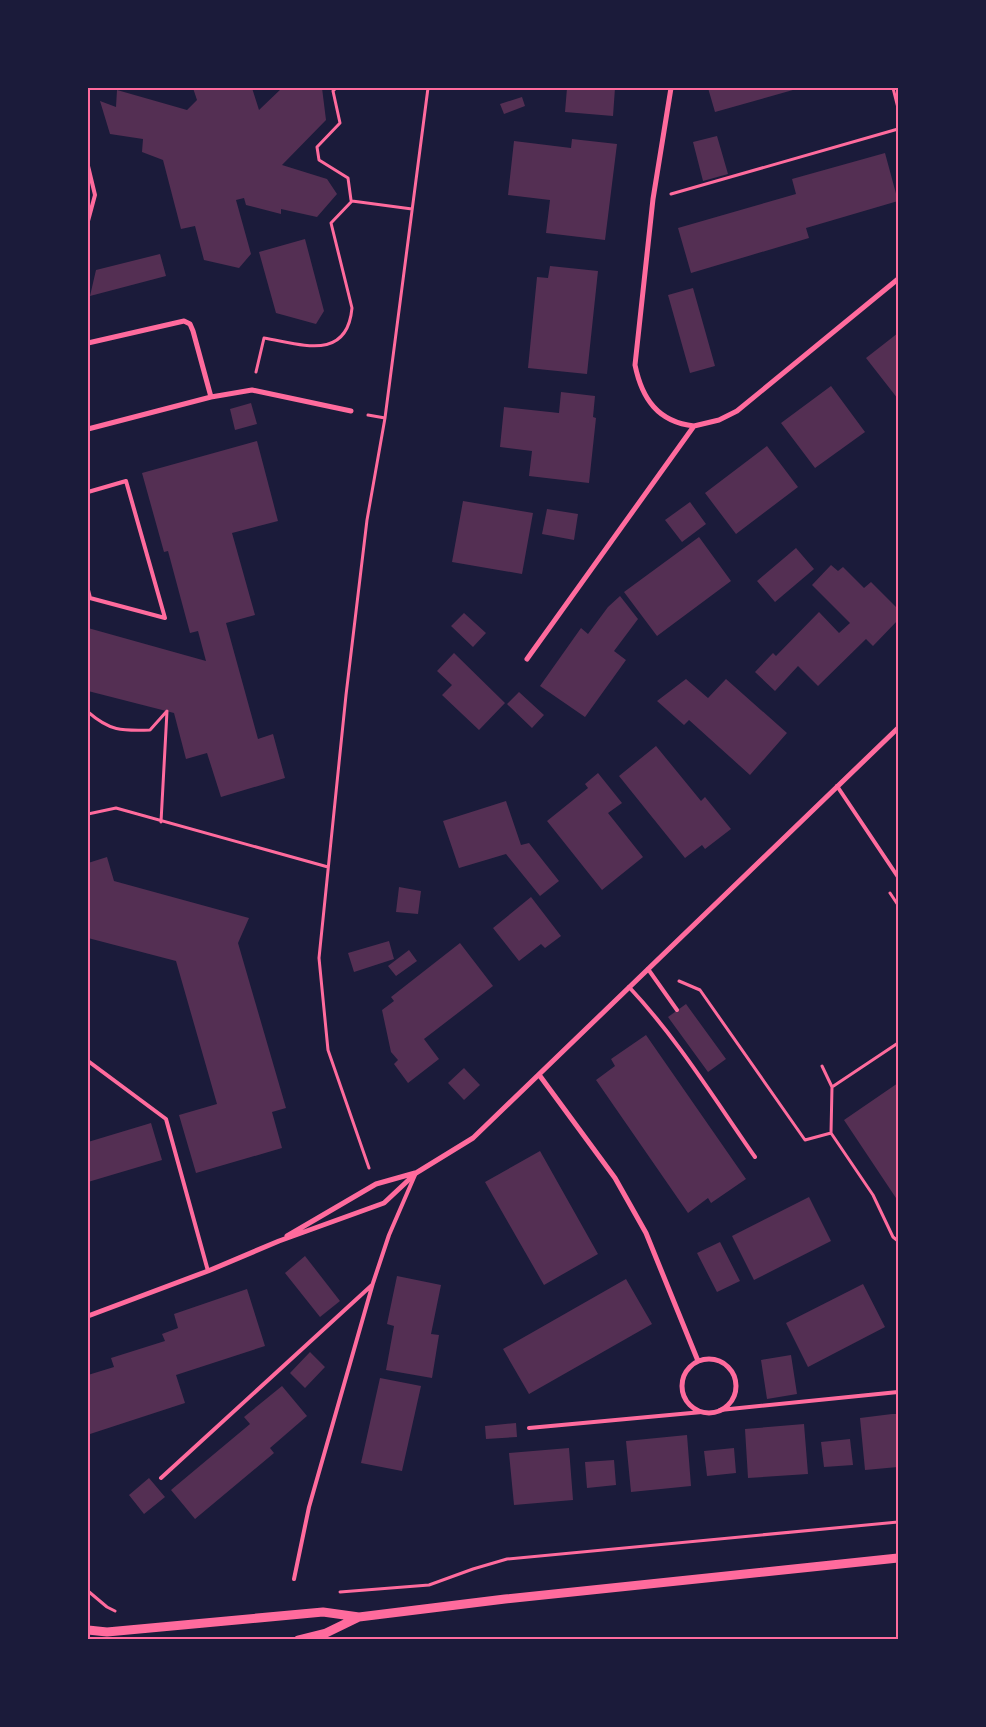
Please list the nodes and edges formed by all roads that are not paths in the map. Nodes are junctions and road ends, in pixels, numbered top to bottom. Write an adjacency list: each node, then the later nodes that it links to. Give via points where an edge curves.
1 (671, 88): 8 (street, via 653,199 635,365 639,385 652,406 680,424)
2 (88, 166): 3 (lane, via 95,195)
3 (88, 222)
4 (898, 279): 8 (street, via 737,411 720,420)
5 (88, 343): 6 (street, via 184,321 194,330)
6 (210, 397): 7 (street, via 252,390); 9 (street)
7 (351, 412)
8 (694, 426): 12 (street)
9 (88, 429)
10 (88, 492): 11 (lane, via 126,481 164,618 90,598)
11 (88, 590)
12 (527, 659)
13 (898, 728): 14 (street)
14 (837, 786): 15 (lane); 16 (street)
15 (898, 877)
16 (648, 969): 17 (street); 18 (lane)
17 (629, 987): 20 (street); 21 (lane, via 673,1041)
18 (677, 1010)
19 (88, 1061): 24 (lane, via 166,1119)
20 (540, 1076): 22 (street, via 473,1138); 27 (street, via 615,1178 646,1233)
21 (755, 1158)
22 (416, 1173): 23 (street, via 376,1184); 23 (street, via 384,1204); 25 (lane, via 389,1235)
23 (279, 1241): 24 (street)
24 (208, 1271): 26 (street)
25 (374, 1283): 32 (lane); 34 (lane, via 309,1507)
26 (88, 1316)
27 (698, 1361): 29 (street, via 717,1360 731,1371 735,1379 733,1397); 30 (street, via 686,1372 682,1388 688,1403)
28 (898, 1392): 29 (lane)
29 (720, 1410): 30 (street)
30 (702, 1412): 31 (lane)
31 (529, 1428)
32 (161, 1478)
33 (898, 1558): 35 (street)
34 (294, 1578)
35 (359, 1617): 36 (street, via 323,1612 107,1632); 37 (street, via 326,1633)
36 (88, 1630)
37 (298, 1640)

